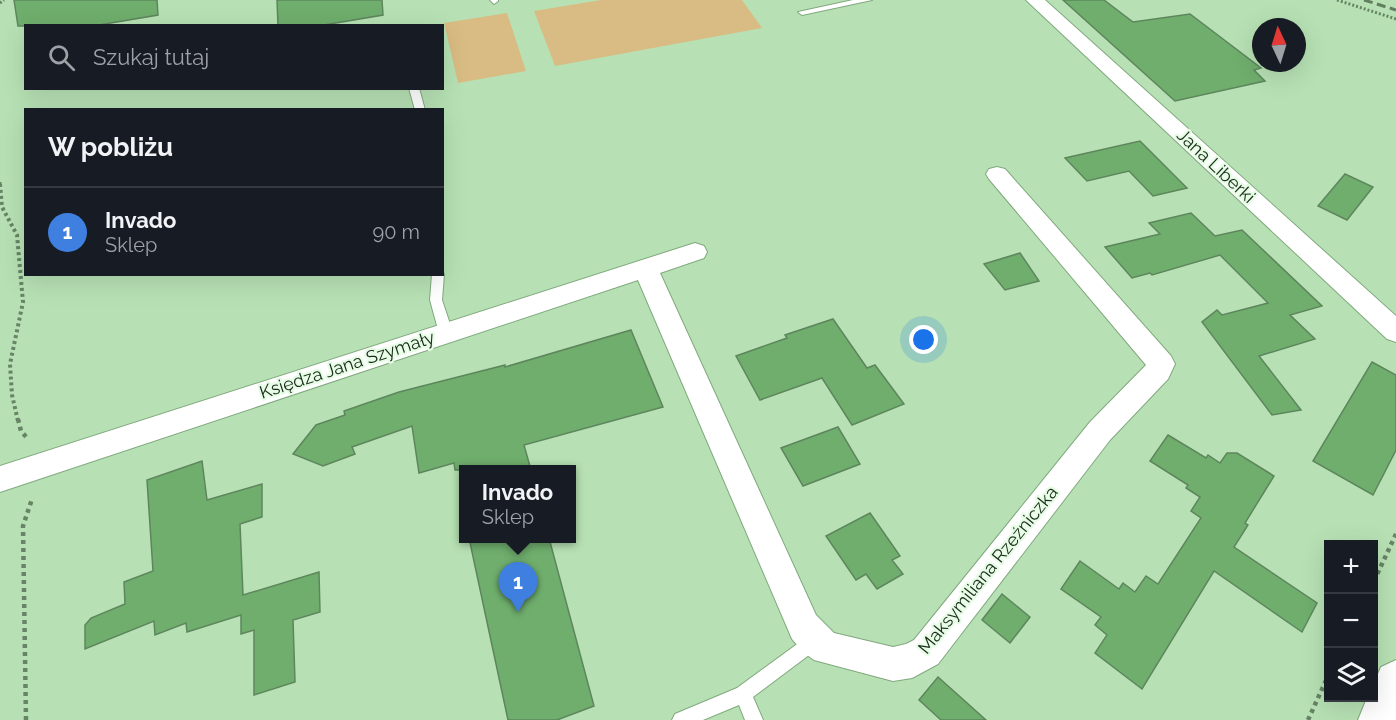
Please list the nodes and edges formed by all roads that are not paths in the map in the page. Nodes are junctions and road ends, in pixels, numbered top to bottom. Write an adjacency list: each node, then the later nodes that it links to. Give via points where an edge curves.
1 (868, 0): 3 (lane)
2 (1035, 0): 10 (street, Jana Liberki)
3 (802, 12)
4 (415, 90): 5 (lane)
5 (419, 108)
6 (997, 174): 13 (street, Maksymiliana Rzeźniczka, via 1161,364 1100,431 926,651 912,662 893,664 826,648)
7 (695, 252): 8 (street, Księdza Jana Szymały)
8 (646, 269): 11 (street, Księdza Jana Szymały); 13 (street, via 804,627)
9 (438, 276): 11 (lane, via 436,300)
10 (1396, 332)
11 (447, 333): 12 (street, Księdza Jana Szymały)
12 (0, 479)
13 (815, 640): 15 (lane)
14 (1396, 682): 18 (main road)
15 (743, 694): 16 (lane); 17 (lane)
16 (681, 720)
17 (754, 720)
18 (1380, 720)

